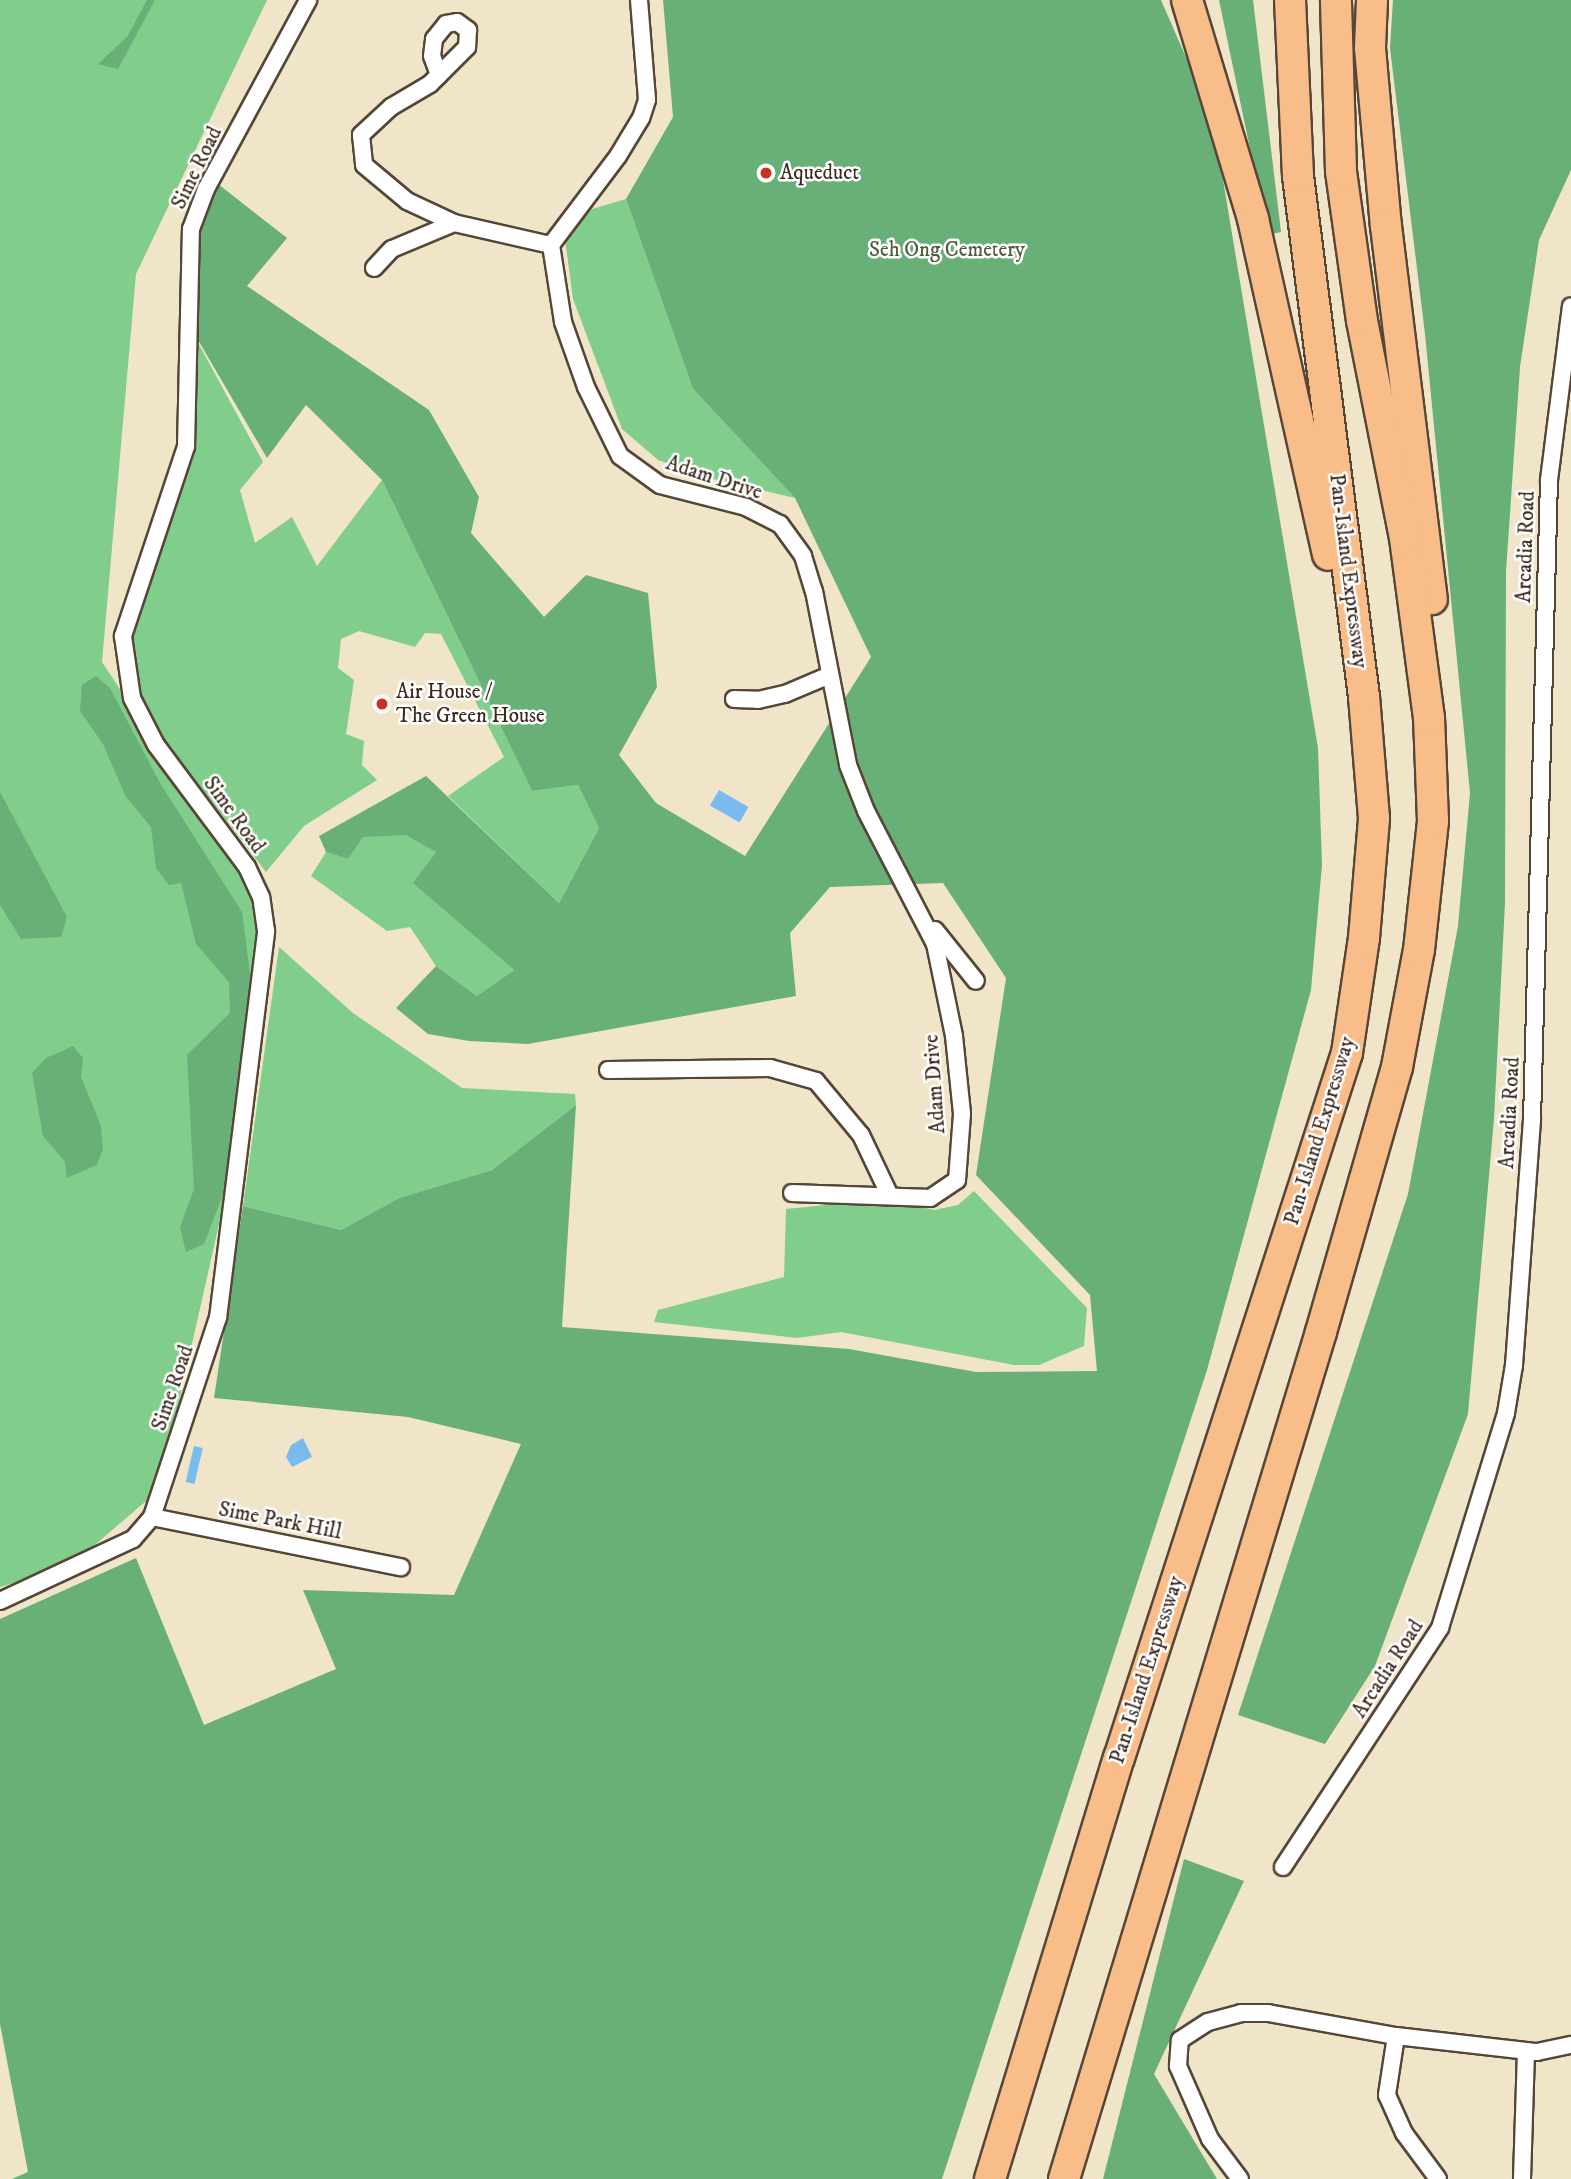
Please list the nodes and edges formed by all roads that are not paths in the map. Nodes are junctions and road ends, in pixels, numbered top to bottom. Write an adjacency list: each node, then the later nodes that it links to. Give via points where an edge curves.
1 (308, 0): 21 (street, Sime Road, via 206,189 191,229 186,447 123,636 132,698 156,745 247,867 261,897 266,931 218,1318)
2 (639, 0): 9 (street, via 646,90 641,118)
3 (1187, 0): 12 (highway, via 1253,219 1334,577)
4 (1290, 0): 12 (highway, Pan-Island Expressway, via 1298,176)
5 (1336, 0): 15 (highway, via 1343,185 1362,321 1405,538)
6 (1372, 0): 15 (highway, via 1371,60 1386,226 1436,637)
7 (439, 75): 8 (street, via 372,123 361,135 360,150 373,176 407,201)
8 (454, 223): 9 (street); 10 (street, via 392,249)
9 (551, 245): 13 (street, Adam Drive, via 563,322 608,438 629,465 660,485 746,507 780,524 791,535 814,591)
10 (374, 268)
11 (1571, 306): 24 (street, Arcadia Road, via 1549,480 1532,1120 1514,1365 1506,1413 1440,1628)
12 (1353, 612): 29 (highway, Pan-Island Expressway, via 1374,818 1347,1053 1123,1745)
13 (830, 675): 14 (street, via 785,694); 16 (street, Adam Drive, via 848,765 866,811)
14 (734, 699)
15 (1429, 718): 28 (highway, via 1433,821 1419,950 1397,1067)
16 (919, 908): 17 (street, Adam Drive); 20 (street, Adam Drive, via 945,977 954,1036 962,1114 957,1180 930,1198)
17 (976, 981)
18 (608, 1070): 20 (street, via 770,1068 816,1081 861,1135)
19 (792, 1193): 20 (street)
20 (889, 1194)
21 (152, 1517): 22 (street, Sime Park Hill); 23 (street, Sime Road, via 133,1539)
22 (401, 1567)
23 (0, 1601)
24 (1283, 1867)
25 (1396, 2036): 27 (street); 30 (street, via 1299,2016 1241,2012 1208,2022 1180,2040 1177,2053 1182,2082 1210,2139); 31 (street, via 1390,2103 1410,2142)
26 (1571, 2045): 27 (street, via 1550,2052)
27 (1526, 2051): 32 (street)
28 (1068, 2175)
29 (990, 2179)
30 (1240, 2179)
31 (1438, 2179)
32 (1522, 2179)

